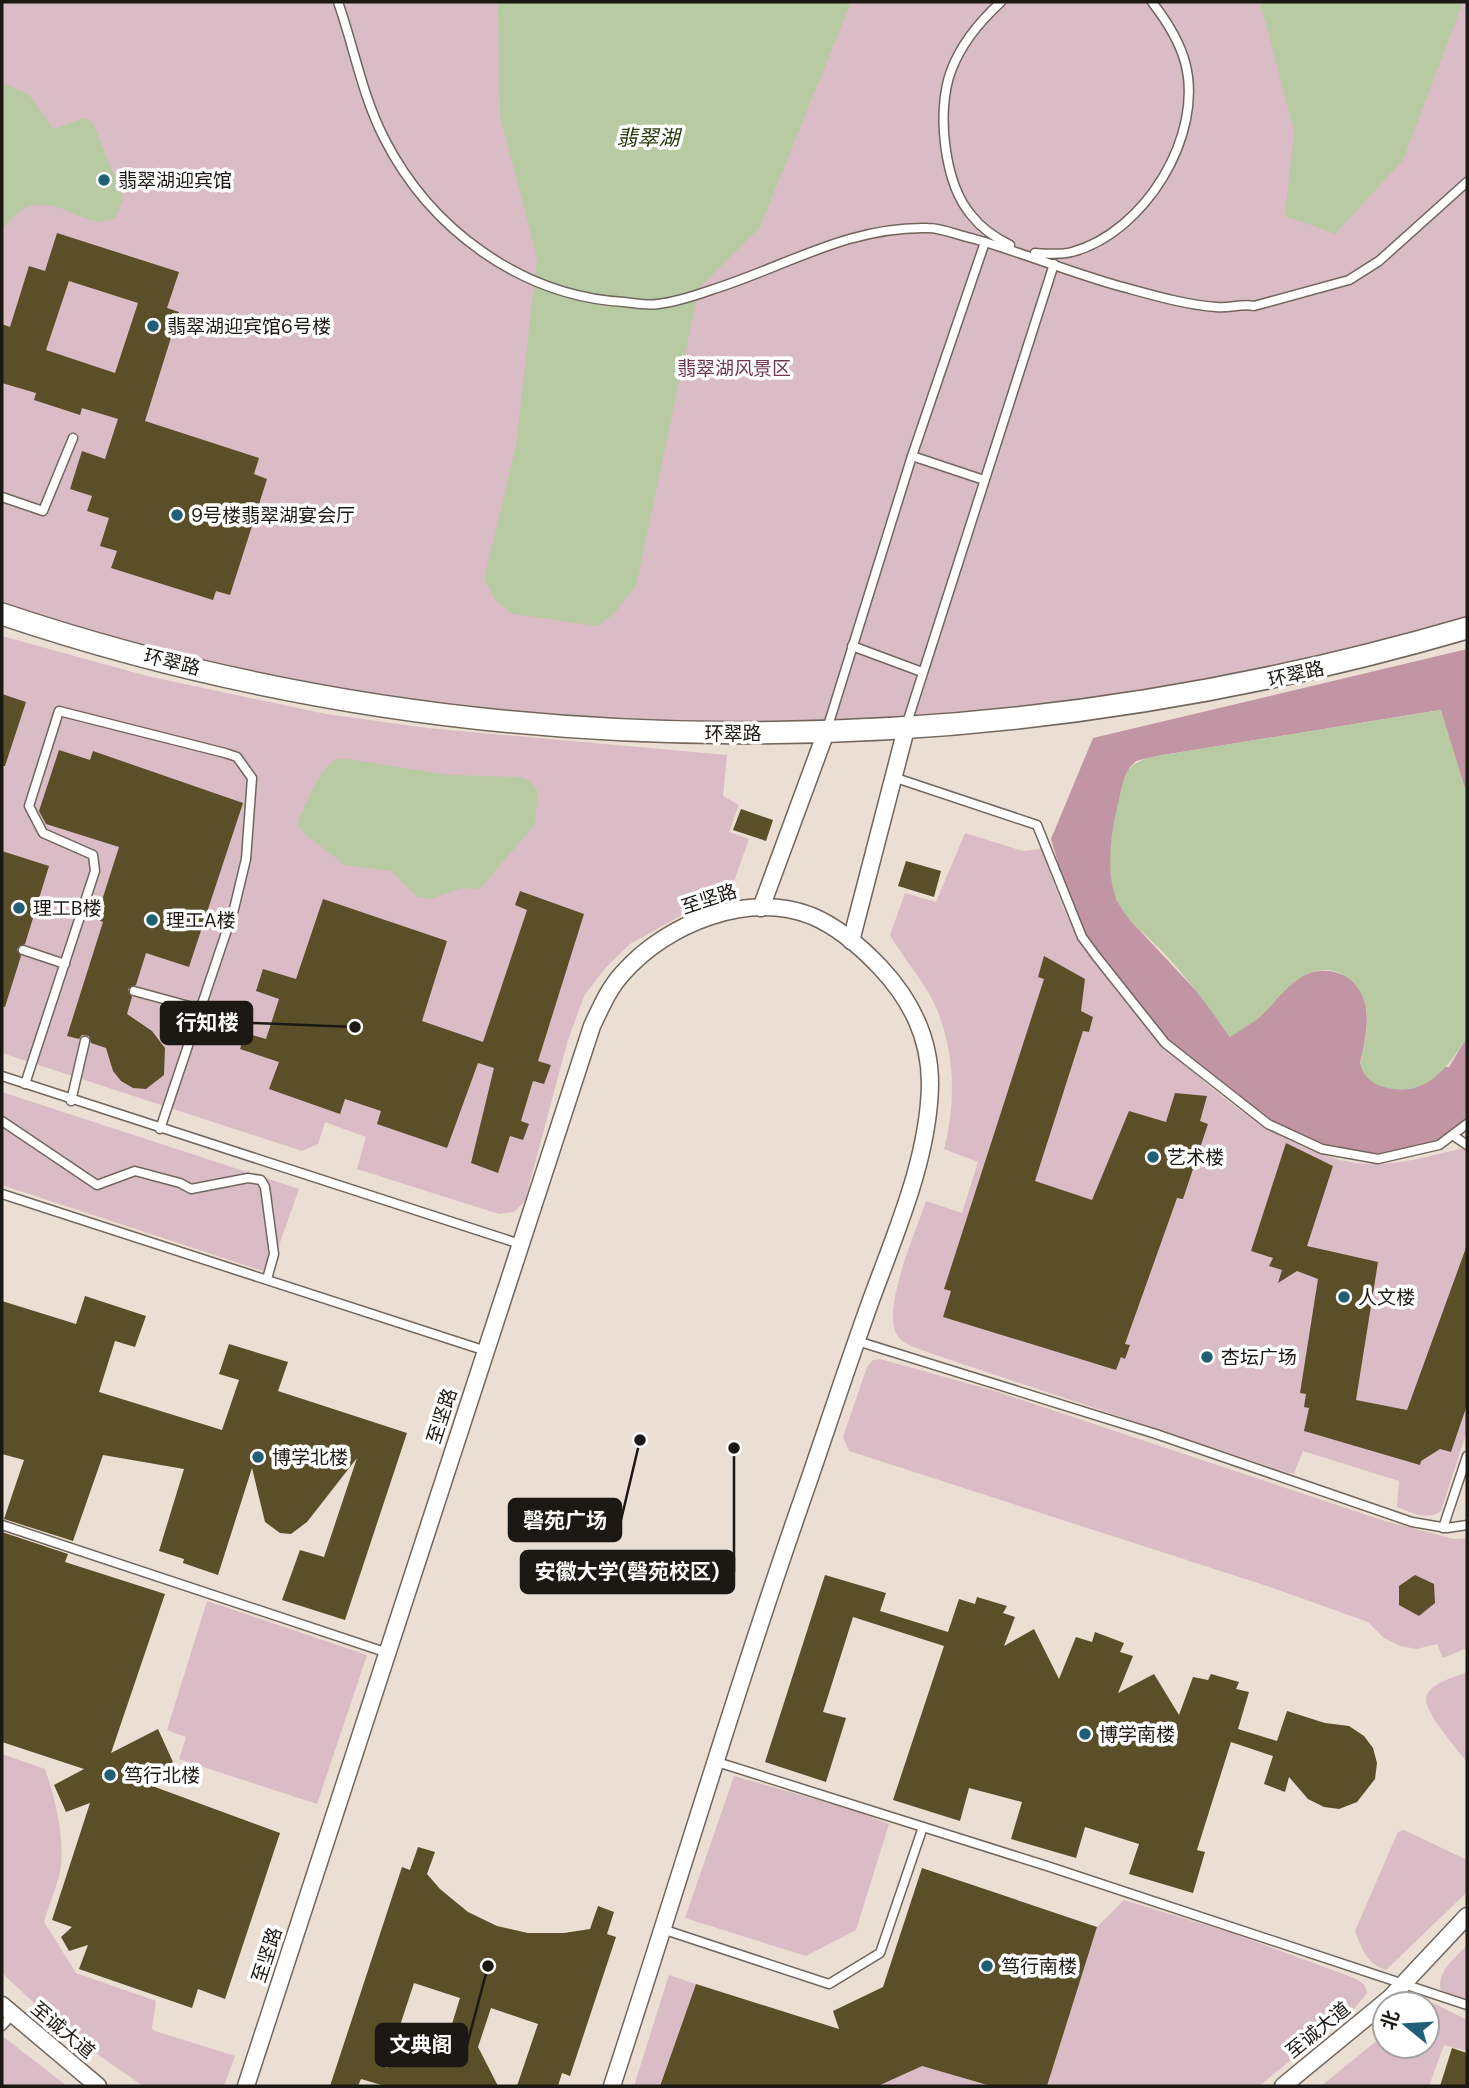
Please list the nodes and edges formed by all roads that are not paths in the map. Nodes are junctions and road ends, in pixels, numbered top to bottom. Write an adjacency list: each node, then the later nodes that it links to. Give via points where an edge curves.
1 (338, 2): 5 (lane, via 366,96 401,167 448,223 515,274 545,286 601,301 655,305 716,289 836,240 881,230 931,228)
2 (1001, 2): 6 (lane, via 969,37 950,72 944,139 952,178 970,215 993,236)
3 (1152, 2): 6 (lane, via 1169,25 1186,63 1184,125 1163,182 1112,233 1089,246 1071,253)
4 (1467, 182): 7 (lane, via 1379,261 1349,280 1273,303 1218,308 1119,286)
5 (985, 242): 6 (lane); 9 (lane)
6 (1024, 252): 7 (lane)
7 (1054, 264): 10 (lane)
8 (73, 438): 11 (lane, via 43,511)
9 (912, 456): 10 (lane); 14 (lane)
10 (984, 480): 15 (lane)
11 (2, 497)
12 (2, 614): 17 (street, 环翠路, via 186,666 383,705 497,720 636,730)
13 (1467, 628): 16 (street, 环翠路, via 1304,672 1195,694 1028,719)
14 (852, 646): 15 (lane); 17 (lane)
15 (922, 672): 16 (lane)
16 (906, 729): 17 (street, 环翠路); 18 (street)
17 (826, 732): 19 (street)
18 (893, 778): 20 (street); 32 (lane, via 1037,825 1082,937 1096,956 1165,1043 1268,1124 1322,1149 1378,1159 1426,1150)
19 (761, 908): 20 (street, 至坚路, via 815,917); 35 (street, 至坚路, via 718,914 667,937 637,958 611,988 592,1026)
20 (851, 941): 37 (street, 至坚路, via 900,988 914,1011 924,1038 930,1081 927,1124 906,1200)
21 (23, 950): 22 (lane)
22 (65, 964): 24 (lane, via 96,860 43,833 29,806 59,711 237,757 252,778 246,859); 27 (lane)
23 (134, 991): 24 (lane)
24 (200, 1009): 31 (lane)
25 (85, 1041): 28 (lane)
26 (2, 1076): 27 (lane)
27 (25, 1084): 28 (lane)
28 (71, 1101): 31 (lane)
29 (2, 1121): 36 (lane, via 97,1185 135,1171 191,1189 243,1178 261,1180 274,1254)
30 (1467, 1124): 32 (lane)
31 (160, 1129): 35 (lane)
32 (1454, 1136): 33 (lane)
33 (1467, 1145)
34 (2, 1194): 36 (lane)
35 (520, 1244): 38 (street, 至坚路)
36 (267, 1279): 38 (lane)
37 (857, 1340): 42 (lane, via 1412,1522); 44 (street, 至坚路)
38 (486, 1351): 43 (street, 至坚路)
39 (1467, 1456): 42 (lane)
40 (2, 1525): 43 (lane)
41 (1467, 1525): 42 (lane)
42 (1443, 1528)
43 (388, 1653): 52 (street, 至坚路)
44 (717, 1762): 45 (lane); 47 (street, 至坚路)
45 (923, 1827): 47 (lane, via 880,1953 830,1984); 48 (lane)
46 (1467, 1916): 48 (street, 至诚大道)
47 (662, 1929): 53 (street, 至坚路)
48 (1403, 1984): 49 (lane); 54 (street, 至诚大道)
49 (1467, 2006)
50 (5, 2015): 51 (street, 至诚大道)
51 (98, 2086)
52 (246, 2086)
53 (612, 2086)
54 (1283, 2086)

